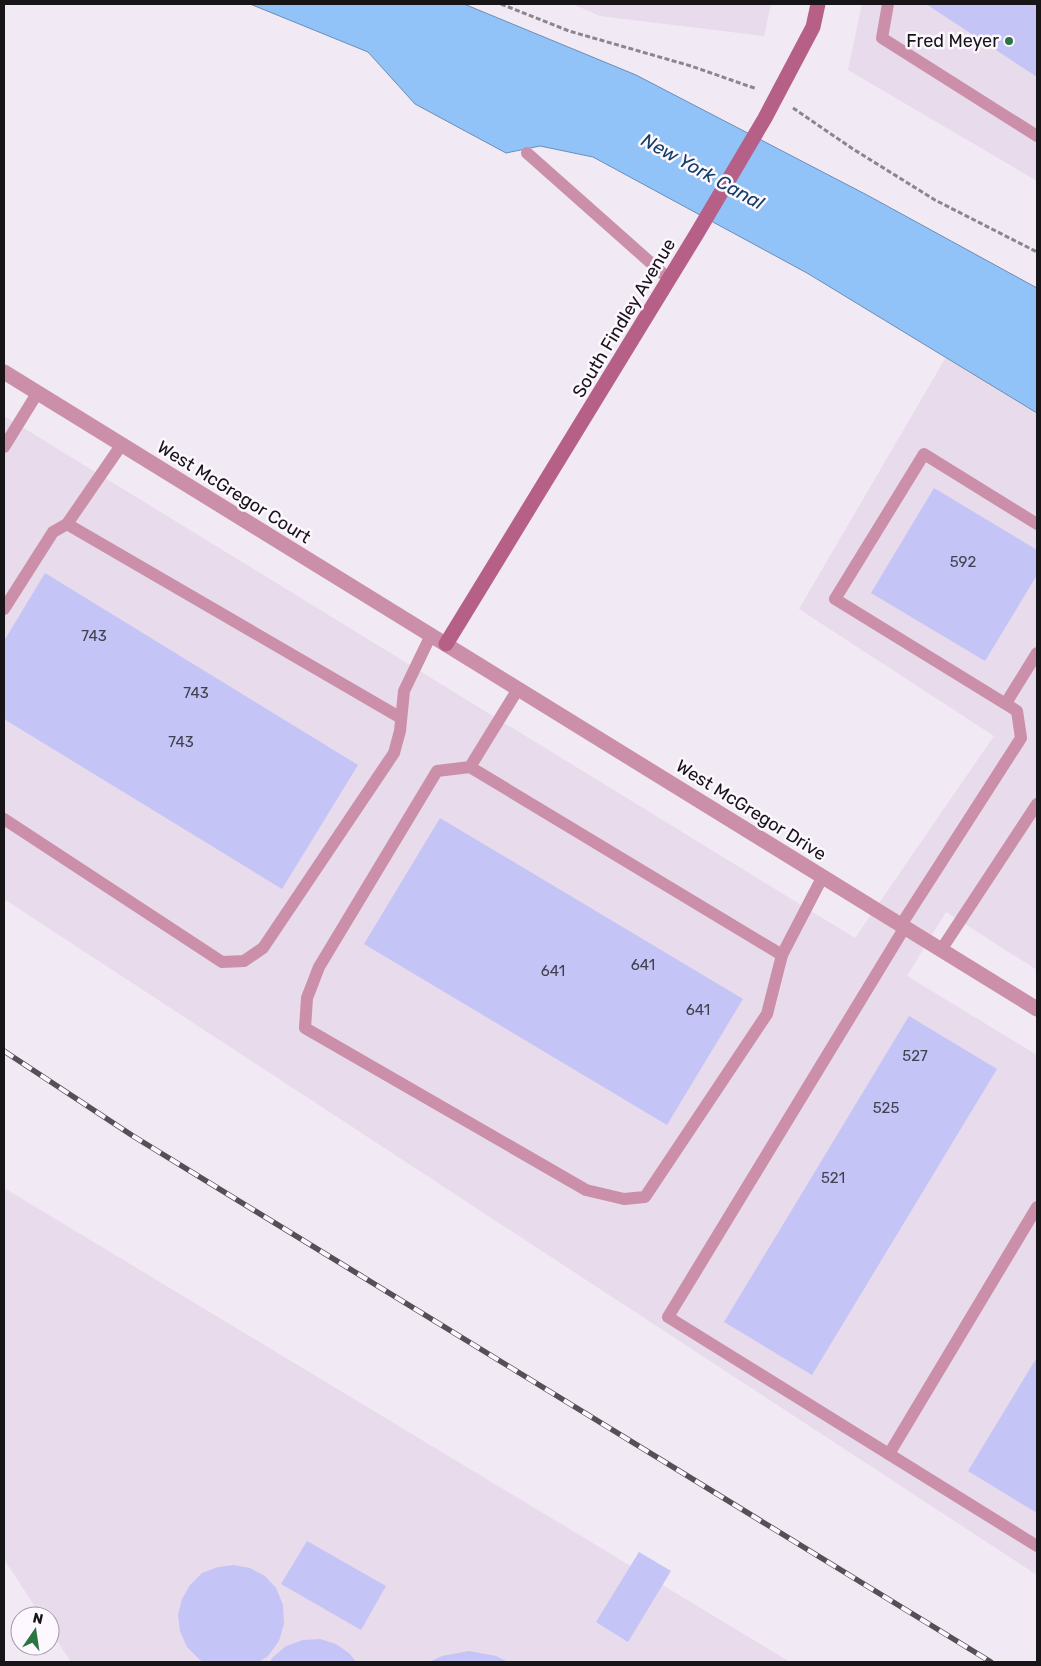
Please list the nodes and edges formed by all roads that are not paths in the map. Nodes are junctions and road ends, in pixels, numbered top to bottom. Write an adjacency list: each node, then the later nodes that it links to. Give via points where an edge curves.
1 (818, 4): 5 (street, South Findley Avenue, via 813,27 765,118)
2 (888, 4): 3 (lane, via 882,38)
3 (1037, 136)
4 (527, 153): 5 (lane)
5 (670, 279): 14 (street, South Findley Avenue)
6 (4, 372): 7 (street, West McGregor Court)
7 (38, 392): 8 (street, West McGregor Court); 9 (lane)
8 (122, 444): 10 (lane); 13 (street, West McGregor Court)
9 (4, 447)
10 (67, 524): 12 (lane, via 53,532); 18 (lane)
11 (1037, 524): 17 (lane, via 924,454 835,598)
12 (4, 609)
13 (431, 635): 14 (street, West McGregor Court); 18 (lane, via 404,691)
14 (446, 644): 16 (street, West McGregor Drive)
15 (1037, 653): 17 (lane)
16 (518, 689): 19 (lane); 22 (street, West McGregor Drive)
17 (1006, 703): 23 (lane, via 1017,710 1021,738)
18 (401, 718): 21 (lane, via 394,753 263,948 244,961 222,962)
19 (470, 767): 25 (lane); 25 (lane, via 437,771 319,967 307,998 305,1028 586,1190 624,1199 645,1198 767,1014)
20 (1037, 804): 24 (lane)
21 (4, 819)
22 (823, 876): 23 (street, West McGregor Drive); 25 (lane)
23 (903, 926): 24 (street, West McGregor Drive); 28 (lane, via 668,1317)
24 (941, 950): 26 (street, West McGregor Drive)
25 (782, 955)
26 (1037, 1009)
27 (1037, 1207): 28 (lane)
28 (888, 1454): 29 (lane)
29 (1037, 1546)

